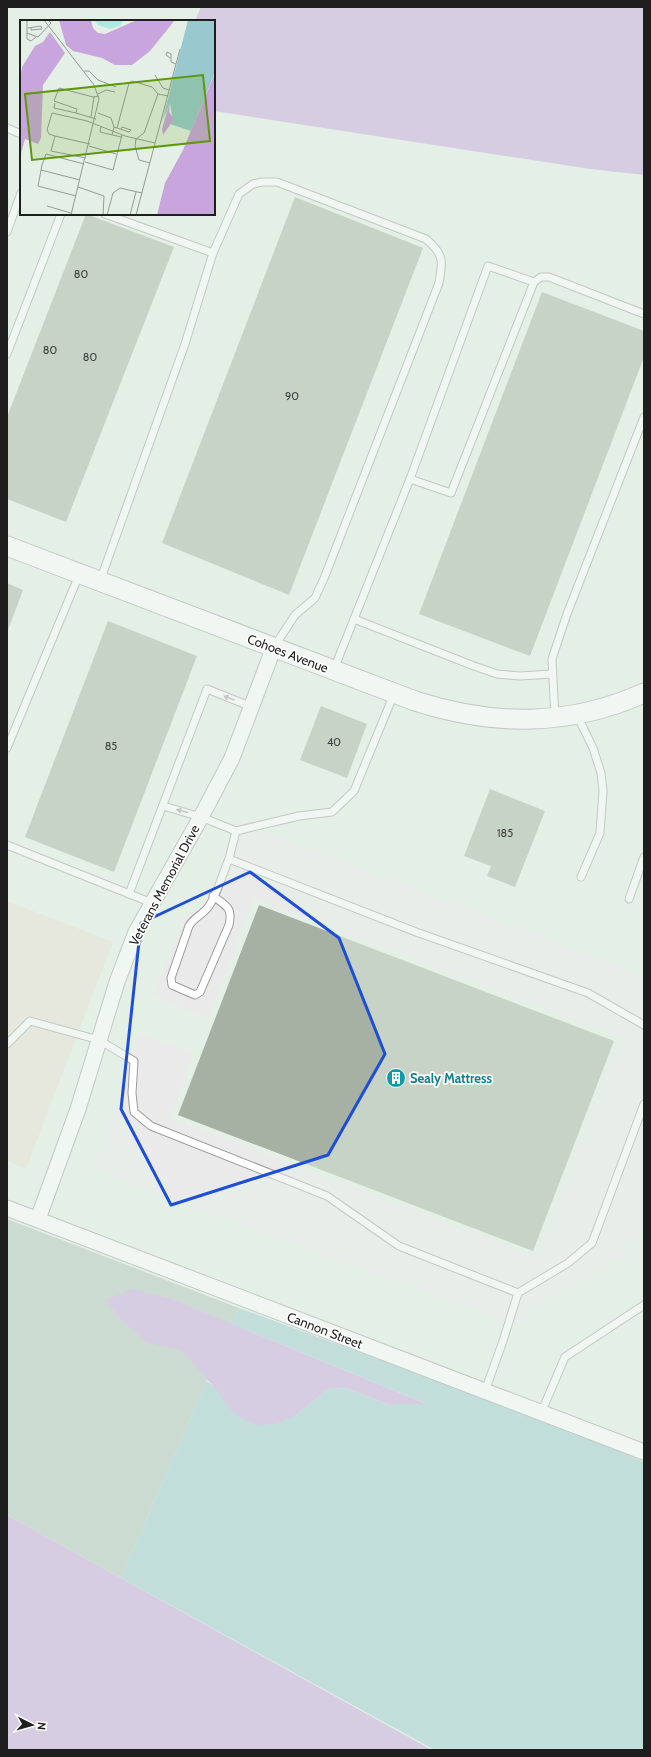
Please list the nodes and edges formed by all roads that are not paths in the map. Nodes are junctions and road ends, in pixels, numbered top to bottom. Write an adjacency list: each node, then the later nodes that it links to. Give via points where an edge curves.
1 (7, 128): 2 (lane)
2 (20, 134)
3 (20, 196): 6 (lane)
4 (61, 215): 10 (lane)
5 (108, 215): 7 (lane)
6 (7, 232)
7 (213, 252): 15 (lane, via 185,344); 17 (lane, via 239,194 253,184 277,182 426,239 438,249 442,262 439,283 325,576 315,598 295,615)
8 (534, 282): 9 (lane, via 541,277 549,276); 12 (lane, via 451,493); 12 (lane, via 488,266)
9 (644, 314)
10 (7, 354)
11 (644, 418): 19 (lane, via 567,614 552,659)
12 (410, 479): 16 (lane)
13 (7, 546): 14 (street, Cohoes Avenue)
14 (80, 573): 15 (street, Cohoes Avenue); 25 (lane)
15 (100, 581): 17 (street, Cohoes Avenue)
16 (354, 619): 18 (lane); 19 (lane, via 497,674)
17 (274, 647): 18 (street, Cohoes Avenue); 22 (street, Veterans Memorial Drive)
18 (334, 670): 20 (street, Cohoes Avenue)
19 (552, 674): 24 (lane)
20 (394, 693): 24 (street, Cohoes Avenue, via 442,710 470,716 525,720); 28 (lane, via 354,791 332,812 299,816)
21 (644, 693): 23 (street, Cohoes Avenue, via 624,702)
22 (252, 707): 26 (lane, one-way to 26, via 207,689); 27 (street, Veterans Memorial Drive, via 232,758)
23 (577, 714): 24 (street, Cohoes Avenue); 32 (lane, via 593,748 601,773 603,791 600,833)
24 (555, 718)
25 (7, 748)
26 (163, 806): 27 (lane, one-way to 26); 33 (lane)
27 (201, 816): 28 (lane); 36 (street, Veterans Memorial Drive)
28 (236, 830): 31 (lane)
29 (7, 845): 33 (lane)
30 (644, 857): 35 (lane)
31 (229, 859): 34 (lane); 37 (lane, via 416,932 588,993)
32 (582, 877)
33 (129, 894): 36 (lane)
34 (213, 896): 34 (lane, via 203,913 193,918 171,978 172,985 195,995 200,992 231,915 229,908)
35 (629, 899)
36 (152, 903): 38 (street, Veterans Memorial Drive, via 136,932)
37 (644, 1025)
38 (99, 1040): 39 (lane, via 30,1021); 42 (street, Veterans Memorial Drive, via 78,1109); 43 (lane, via 134,1061 134,1112 151,1126 327,1196 399,1246)
39 (7, 1044)
40 (644, 1104): 43 (lane, via 592,1243 568,1263)
41 (7, 1208): 42 (street, Cannon Street)
42 (38, 1219): 45 (street, Cannon Street)
43 (518, 1293): 45 (lane)
44 (644, 1305): 46 (lane, via 565,1357)
45 (485, 1391): 46 (street, Cannon Street)
46 (541, 1413): 47 (street, Cannon Street)
47 (644, 1452)

